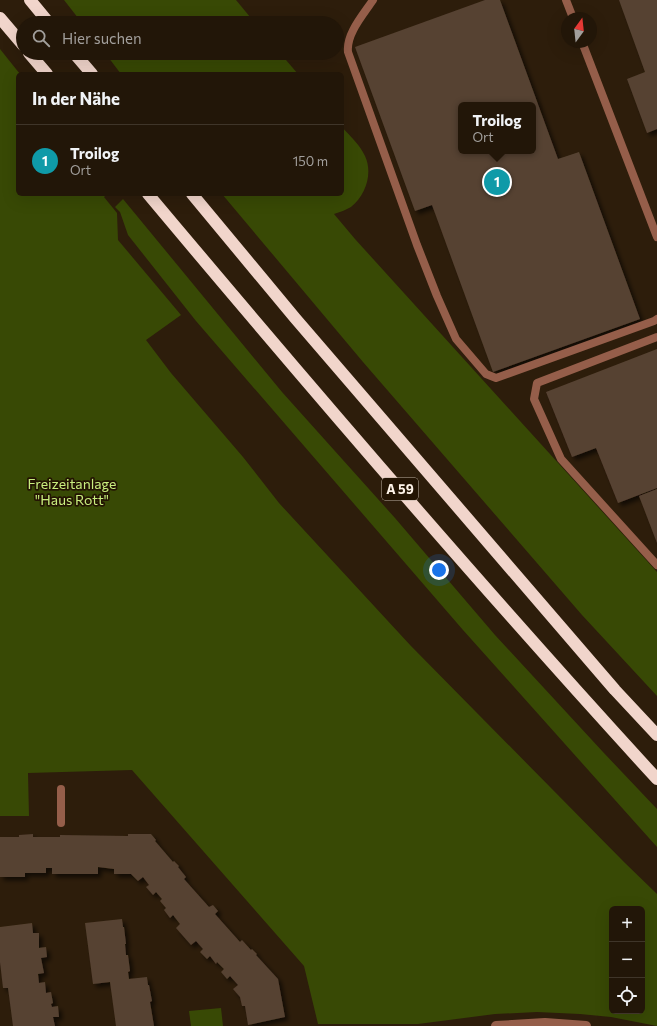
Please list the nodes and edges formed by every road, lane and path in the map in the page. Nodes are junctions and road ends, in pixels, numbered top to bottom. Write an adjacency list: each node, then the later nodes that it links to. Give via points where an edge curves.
1 (30, 0): 5 (highway)
2 (373, 0): 16 (lane, via 352,33 347,44 348,52 437,296 456,339 486,374 496,378)
3 (566, 0): 4 (lane)
4 (571, 12)
5 (43, 16)
6 (0, 18): 7 (highway)
7 (16, 37)
8 (584, 48): 15 (lane)
9 (35, 60): 11 (highway)
10 (80, 60): 12 (highway)
11 (45, 72)
12 (90, 72)
13 (150, 196): 20 (highway, A 59, via 304,379)
14 (194, 196): 19 (highway, A 59, via 305,330)
15 (657, 238)
16 (657, 319)
17 (657, 337): 18 (lane, via 537,383 534,399 561,459)
18 (657, 565)
19 (657, 735)
20 (657, 779)
21 (61, 789): 22 (lane)
22 (61, 823)
23 (496, 1026): 24 (street, via 545,1023)
24 (586, 1026)

